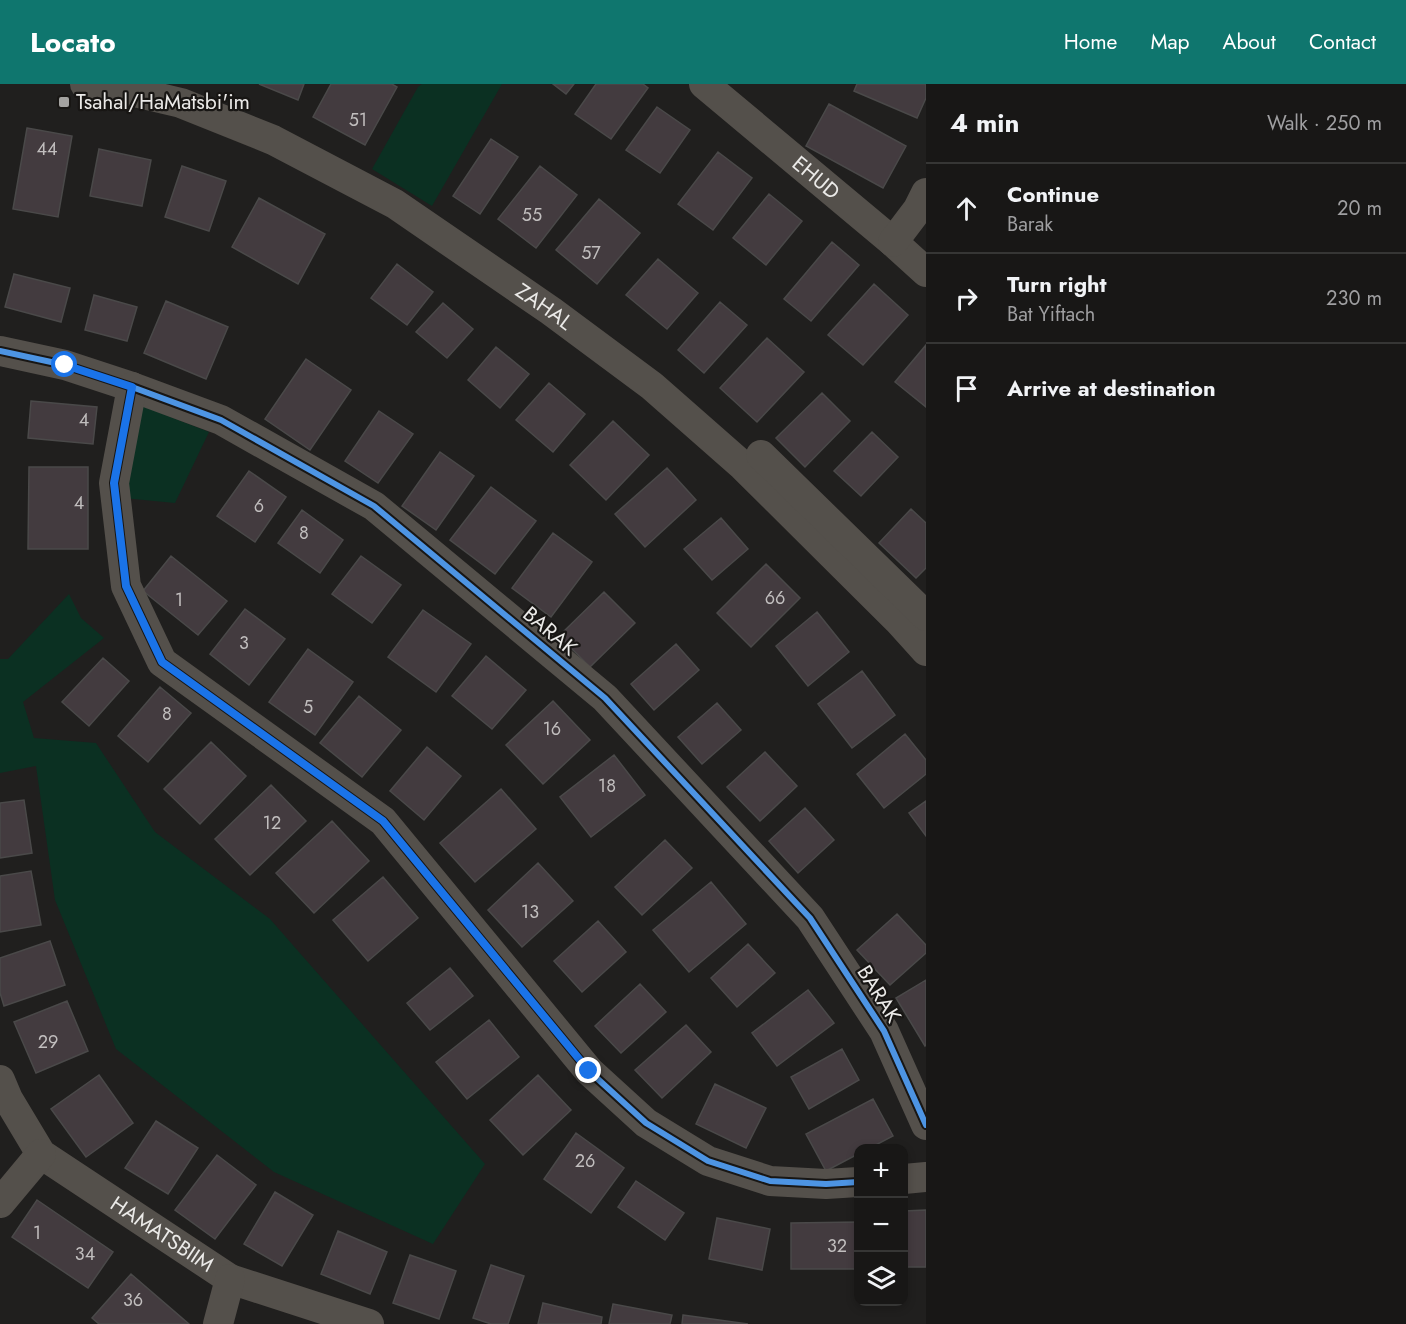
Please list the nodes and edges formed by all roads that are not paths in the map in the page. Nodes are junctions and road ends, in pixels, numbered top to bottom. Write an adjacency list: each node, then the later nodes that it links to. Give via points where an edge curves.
1 (85, 84): 9 (street, ZAHAL, via 181,103 273,140 394,204 551,310 652,386)
2 (177, 84): 9 (street, ZAHAL, via 279,126 383,179 559,295 661,371 757,451)
3 (704, 84): 5 (street, EHUD)
4 (926, 193): 5 (street)
5 (893, 242): 6 (street, EHUD)
6 (926, 272)
7 (0, 351): 8 (street, BARAK, via 65,365)
8 (132, 387): 11 (street, BARAK, via 221,420 374,506 605,698 810,918 884,1031); 15 (street, via 114,483 126,586 162,662 383,821 589,1071 646,1123 708,1161 770,1181)
9 (923, 632)
10 (0, 1080): 12 (street, HAMATSBIIM)
11 (926, 1125)
12 (41, 1154): 16 (street); 17 (street, HAMATSBIIM)
13 (926, 1177): 14 (street)
14 (908, 1179)
15 (854, 1182)
16 (0, 1203)
17 (230, 1279): 18 (street); 19 (street, HAMATSBIIM)
18 (218, 1324)
19 (369, 1324)

